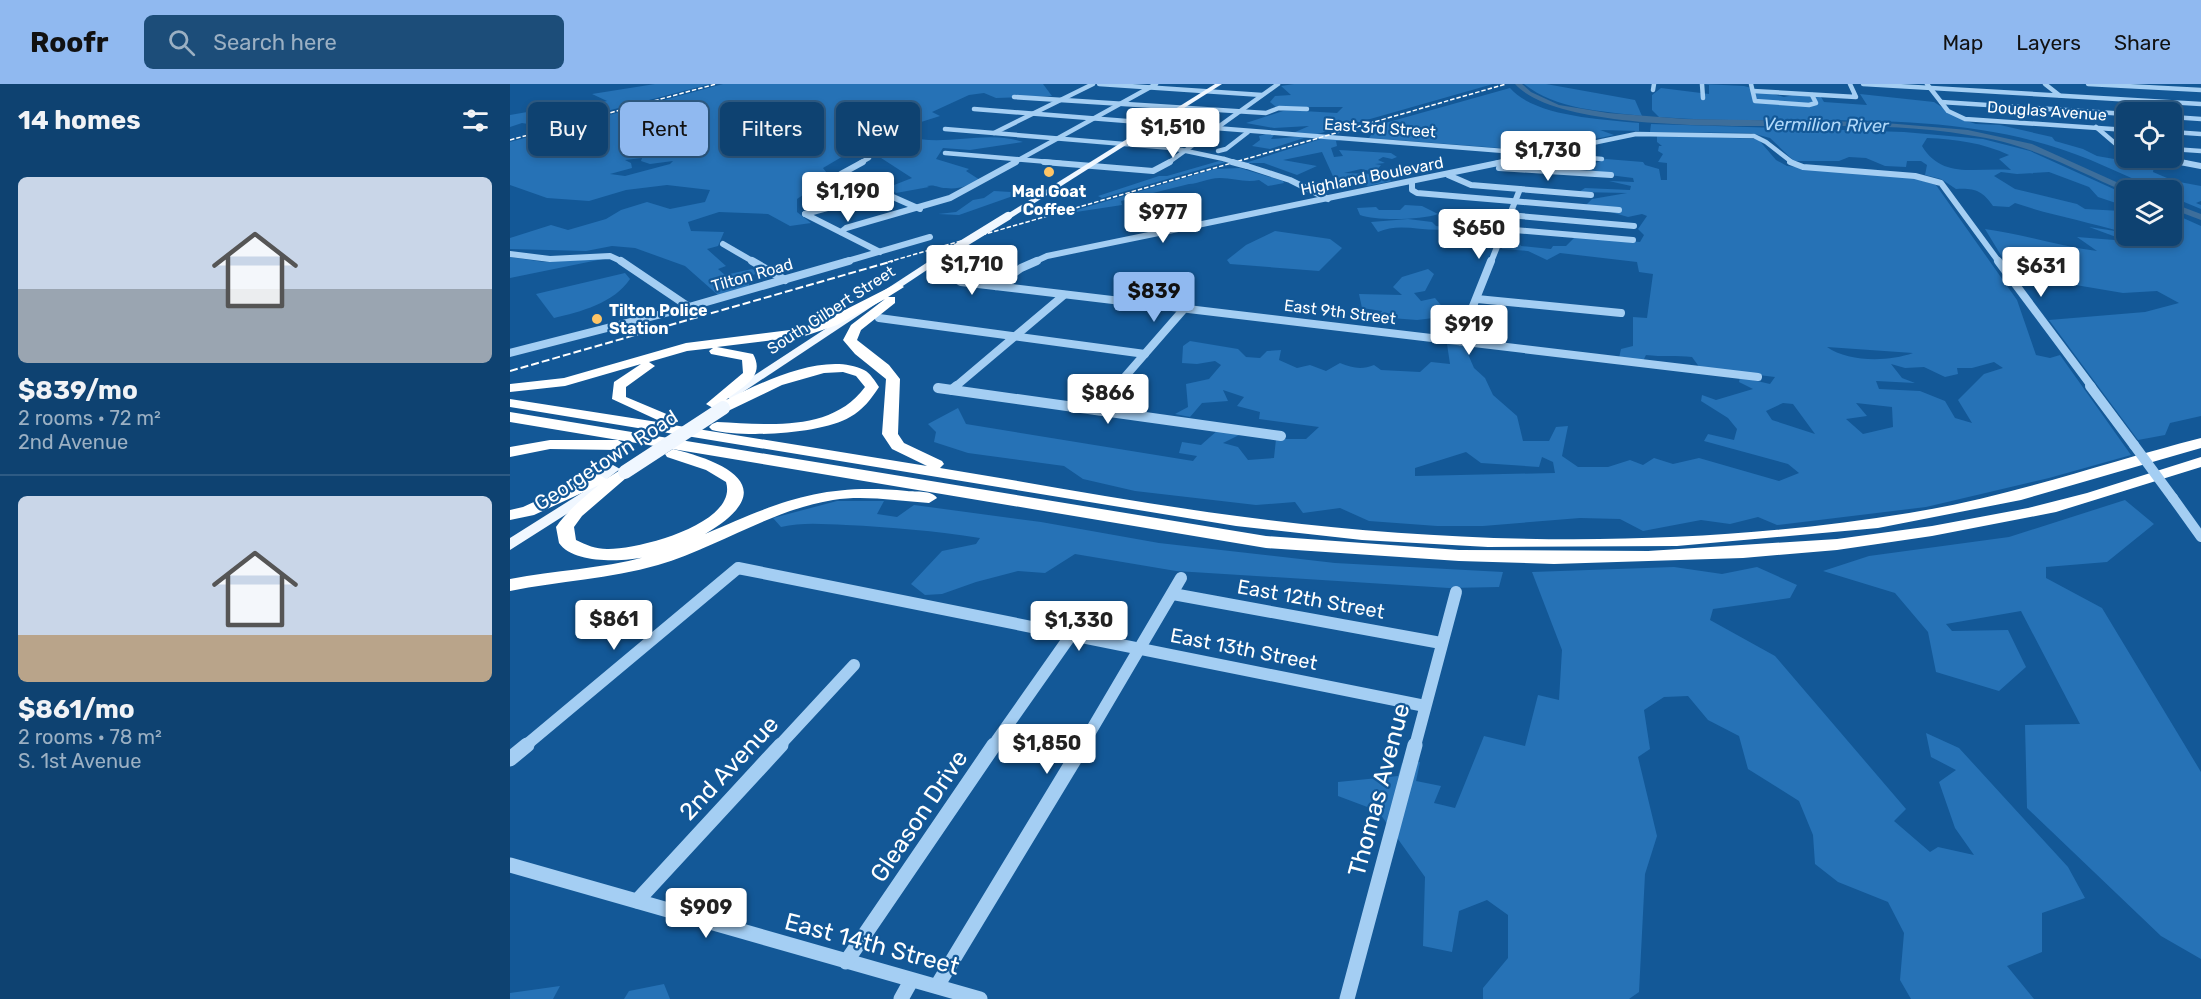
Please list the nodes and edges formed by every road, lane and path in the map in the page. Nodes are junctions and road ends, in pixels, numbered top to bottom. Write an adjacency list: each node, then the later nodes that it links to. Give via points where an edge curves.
1 (1093, 84): 21 (street)
2 (1099, 84): 11 (street)
3 (1219, 84): 15 (main road, South Gilbert Street)
4 (1278, 84): 18 (street)
5 (1702, 84): 22 (street)
6 (1750, 84): 16 (street)
7 (1850, 84): 17 (street, via 1856,97)
8 (1863, 84): 12 (street)
9 (2045, 84): 19 (street)
10 (2088, 84): 13 (street)
11 (1153, 86): 15 (street); 26 (street)
12 (1928, 86): 19 (street); 24 (street)
13 (2186, 90): 14 (street); 25 (street)
14 (2201, 90)
15 (1208, 91): 18 (street); 27 (main road, South Gilbert Street)
16 (1753, 91): 17 (street); 17 (street, via 1755,101 1816,103)
17 (1812, 94)
18 (1262, 95): 29 (street)
19 (2059, 96): 25 (street); 30 (street)
20 (1014, 97): 21 (street)
21 (1064, 98): 26 (street); 32 (street)
22 (1703, 98)
23 (987, 102): 32 (street, East 3rd Street, via 974,109)
24 (1941, 102): 30 (street); 37 (street, Douglas Avenue, via 1948,111 1965,119)
25 (2201, 102)
26 (1122, 103): 27 (street); 35 (street)
27 (1183, 107): 29 (street); 36 (main road, South Gilbert Street)
28 (1307, 109): 29 (street)
29 (1239, 111): 39 (street)
30 (2077, 111): 31 (street); 37 (street)
31 (2116, 113)
32 (1030, 115): 35 (street, East 3rd Street); 42 (street)
33 (2182, 118): 34 (street)
34 (2201, 119)
35 (1092, 120): 36 (street, East 3rd Street); 45 (street)
36 (1155, 124): 39 (street, East 3rd Street); 46 (main road, South Gilbert Street)
37 (2097, 128): 40 (street, Douglas Avenue); 47 (street)
38 (945, 129): 42 (street)
39 (1215, 129): 41 (street, East 3rd Street); 48 (street)
40 (2116, 129)
41 (1248, 132): 50 (street); 53 (street, East 3rd Street)
42 (994, 133): 45 (street)
43 (2182, 133): 44 (street)
44 (2201, 134)
45 (1058, 138): 46 (street); 56 (street)
46 (1125, 144): 48 (street); 58 (main road, South Gilbert Street)
47 (2116, 144)
48 (1186, 149): 58 (street, via 1153,171); 67 (street, bridge, via 1290,180)
49 (2182, 150): 51 (street)
50 (1218, 151)
51 (2201, 151)
52 (945, 153): 56 (street)
53 (1540, 154): 55 (street, East 3rd Street); 59 (street, Highland Boulevard); 119 (street, Highland Boulevard, bridge, via 1636,134 1762,138 1782,159 1803,167 1928,178 1947,189)
54 (869, 158): 65 (street, via 841,174)
55 (1602, 159)
56 (1020, 160): 58 (street); 69 (street, via 950,198)
57 (2182, 162): 60 (street)
58 (1090, 166): 83 (main road, South Gilbert Street)
59 (1490, 166): 61 (street, Highland Boulevard); 62 (street)
60 (2201, 166)
61 (1448, 175): 63 (street, Highland Boulevard); 64 (street, via 1465,184)
62 (1611, 175)
63 (1412, 182): 67 (street, Highland Boulevard); 68 (street, via 1413,192)
64 (1520, 189): 66 (street); 68 (street)
65 (883, 193): 69 (street); 74 (street, via 806,214)
66 (1591, 195)
67 (1329, 199): 82 (street, Highland Boulevard, via 1047,256)
68 (1513, 201): 70 (street); 71 (street)
69 (921, 209): 74 (street)
70 (1619, 210)
71 (1508, 214): 72 (street); 73 (street)
72 (1634, 226)
73 (1503, 229): 76 (street); 85 (street)
74 (841, 232): 78 (street)
75 (930, 237): 78 (street, Tilton Road)
76 (1633, 240)
77 (723, 244): 81 (street)
78 (880, 252): 81 (street, Tilton Road)
79 (510, 254): 86 (street, via 550,259 610,256)
80 (956, 279): 82 (street, East 9th Street)
81 (784, 280): 86 (street, Tilton Road)
82 (996, 286): 84 (street, East 9th Street)
83 (902, 287): 95 (highway, via 832,322 800,333 686,347 565,382); 100 (main road, South Gilbert Street); 112 (highway, via 856,328 850,339 855,349 893,379 888,426 898,446)
84 (1064, 295): 87 (street, East 9th Street); 90 (street)
85 (1477, 299): 88 (street); 91 (street)
86 (689, 307): 92 (street, Tilton Road)
87 (1184, 309): 91 (street, East 9th Street); 93 (street)
88 (1621, 313)
89 (879, 318): 90 (street)
90 (1013, 338): 93 (street); 97 (street)
91 (1459, 341): 94 (street, East 9th Street)
92 (510, 353)
93 (1145, 354): 101 (street)
94 (1758, 377)
95 (510, 388)
96 (938, 388): 97 (street)
97 (952, 390): 101 (street)
98 (510, 395): 103 (highway)
99 (510, 403): 117 (highway)
100 (717, 407): 103 (highway, via 750,374 752,365 748,357 722,351 681,355 642,368 619,384 619,399); 105 (highway, via 784,378 827,369 860,373 872,387 856,408 816,424 791,429); 113 (main road, Georgetown Road, bridge)
101 (1096, 410): 106 (street)
102 (510, 417): 120 (highway)
103 (676, 423): 105 (highway)
104 (510, 426): 108 (highway)
105 (706, 427): 112 (highway)
106 (1281, 436)
107 (2201, 443): 117 (highway, via 2054,488 1958,510 1808,532 1683,541 1498,542 1362,535)
108 (622, 446): 109 (highway, via 567,443); 110 (highway)
109 (510, 452)
110 (673, 454): 113 (highway, via 713,468 733,481 734,499 724,512 701,529 649,550 607,555 584,552 568,543 565,527); 115 (highway)
111 (2201, 462): 120 (highway, via 2031,513 1938,531 1808,548 1623,559 1499,559)
112 (936, 464): 117 (highway, via 1155,502)
113 (619, 471): 114 (main road, Georgetown Road); 121 (main road, Georgetown Road)
114 (597, 480): 116 (highway, via 528,511); 118 (main road, Georgetown Road)
115 (943, 500): 120 (highway, via 1201,538); 123 (highway, via 834,494 793,505 641,564)
116 (510, 515)
117 (1236, 521)
118 (510, 537)
119 (2201, 537)
120 (1266, 542)
121 (510, 545)
122 (1181, 578): 125 (street)
123 (510, 585)
124 (1456, 592): 127 (street, Thomas Avenue)
125 (1173, 594): 127 (street, East 12th Street); 128 (street)
126 (1071, 635): 128 (street, East 13th Street); 131 (street, East 13th Street, via 738,568); 134 (street, Gleason Drive)
127 (1441, 643): 130 (street, Thomas Avenue)
128 (1142, 648): 130 (street, East 13th Street); 136 (street)
129 (854, 665): 133 (street, 2nd Avenue)
130 (1425, 706): 139 (street, Thomas Avenue)
131 (510, 759)
132 (510, 865): 133 (street, East 14th Street)
133 (637, 901): 134 (street, East 14th Street)
134 (846, 962): 135 (street, East 14th Street)
135 (911, 981): 136 (street, East 14th Street); 137 (street)
136 (937, 986): 138 (street, East 14th Street)
137 (901, 999)
138 (980, 999)
139 (1347, 999)

